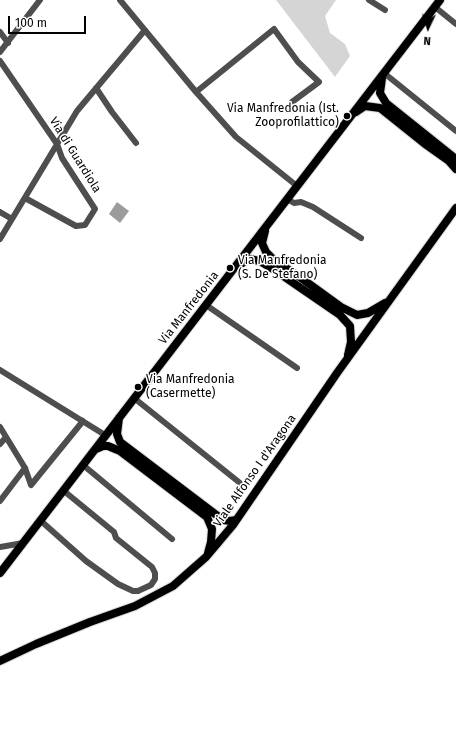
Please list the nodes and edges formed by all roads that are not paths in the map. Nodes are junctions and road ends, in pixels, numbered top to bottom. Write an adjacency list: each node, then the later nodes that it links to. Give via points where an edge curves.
1 (40, 0): 10 (street)
2 (120, 0): 8 (street)
3 (369, 0): 6 (street)
4 (440, 0): 5 (main road, Via Manfredonia)
5 (435, 7): 7 (street); 13 (main road, Via Manfredonia)
6 (385, 10)
7 (456, 24)
8 (145, 30): 14 (street); 15 (street)
9 (0, 32): 10 (street)
10 (8, 43): 11 (street)
11 (0, 52)
12 (0, 61): 20 (street, Via di Guardiola)
13 (384, 73): 17 (main road, Via Manfredonia); 18 (street); 21 (main road, via 380,93 386,103)
14 (96, 88): 19 (street); 20 (street)
15 (196, 92): 16 (street, via 274,29 298,62 319,82); 23 (street, via 239,139)
16 (292, 102)
17 (353, 113): 22 (main road, via 365,106 380,108); 23 (main road, Via Manfredonia)
18 (456, 131)
19 (136, 143)
20 (57, 144): 24 (street); 24 (street, Via di Guardiola, via 62,158 95,208 89,220 85,225 76,226)
21 (456, 159)
22 (456, 169)
23 (297, 186): 25 (main road, Via Manfredonia)
24 (25, 198): 28 (street)
25 (287, 200): 29 (main road, Via Manfredonia); 30 (street, via 294,204 301,202 313,207)
26 (456, 208): 33 (main road, Viale Alfonso I d'Aragona)
27 (0, 212): 28 (street)
28 (12, 219): 31 (street)
29 (269, 223): 32 (main road, Via Manfredonia); 33 (main road, via 262,243 266,252 341,307 357,315 368,313)
30 (361, 238)
31 (0, 239)
32 (235, 267): 34 (main road, Via Manfredonia); 35 (main road, via 249,260 260,261 340,314 350,326 351,342)
33 (390, 300): 35 (main road, Viale Alfonso I d'Aragona)
34 (206, 305): 36 (street); 38 (main road, Via Manfredonia)
35 (347, 360): 52 (main road, Viale Alfonso I d'Aragona)
36 (297, 368)
37 (0, 370): 40 (street)
38 (134, 398): 39 (main road, Via Manfredonia); 48 (street)
39 (120, 418): 42 (main road, Via Manfredonia); 52 (main road, via 117,434 120,442 215,514 224,520)
40 (83, 421): 42 (street); 47 (street, via 31,485)
41 (0, 427): 43 (street)
42 (106, 435): 45 (main road, Via Manfredonia)
43 (6, 437): 44 (street); 47 (street)
44 (0, 444)
45 (95, 449): 46 (main road, Via Manfredonia); 56 (main road, via 108,446 120,451 207,517 212,529)
46 (84, 465): 49 (main road, Via Manfredonia); 53 (street)
47 (25, 468): 50 (street)
48 (240, 484)
49 (64, 491): 51 (main road, Via Manfredonia); 51 (street, via 152,567 155,580 151,585 138,591 118,584 86,561)
50 (0, 501)
51 (41, 520): 54 (main road, Via Manfredonia)
52 (236, 520): 56 (main road, Viale Alfonso I d'Aragona)
53 (172, 539)
54 (23, 543): 55 (street); 57 (main road, Via Manfredonia)
55 (0, 547)
56 (206, 557): 58 (main road, Viale Alfonso I d'Aragona, via 173,586 135,606 83,624)
57 (0, 573)
58 (0, 661)

